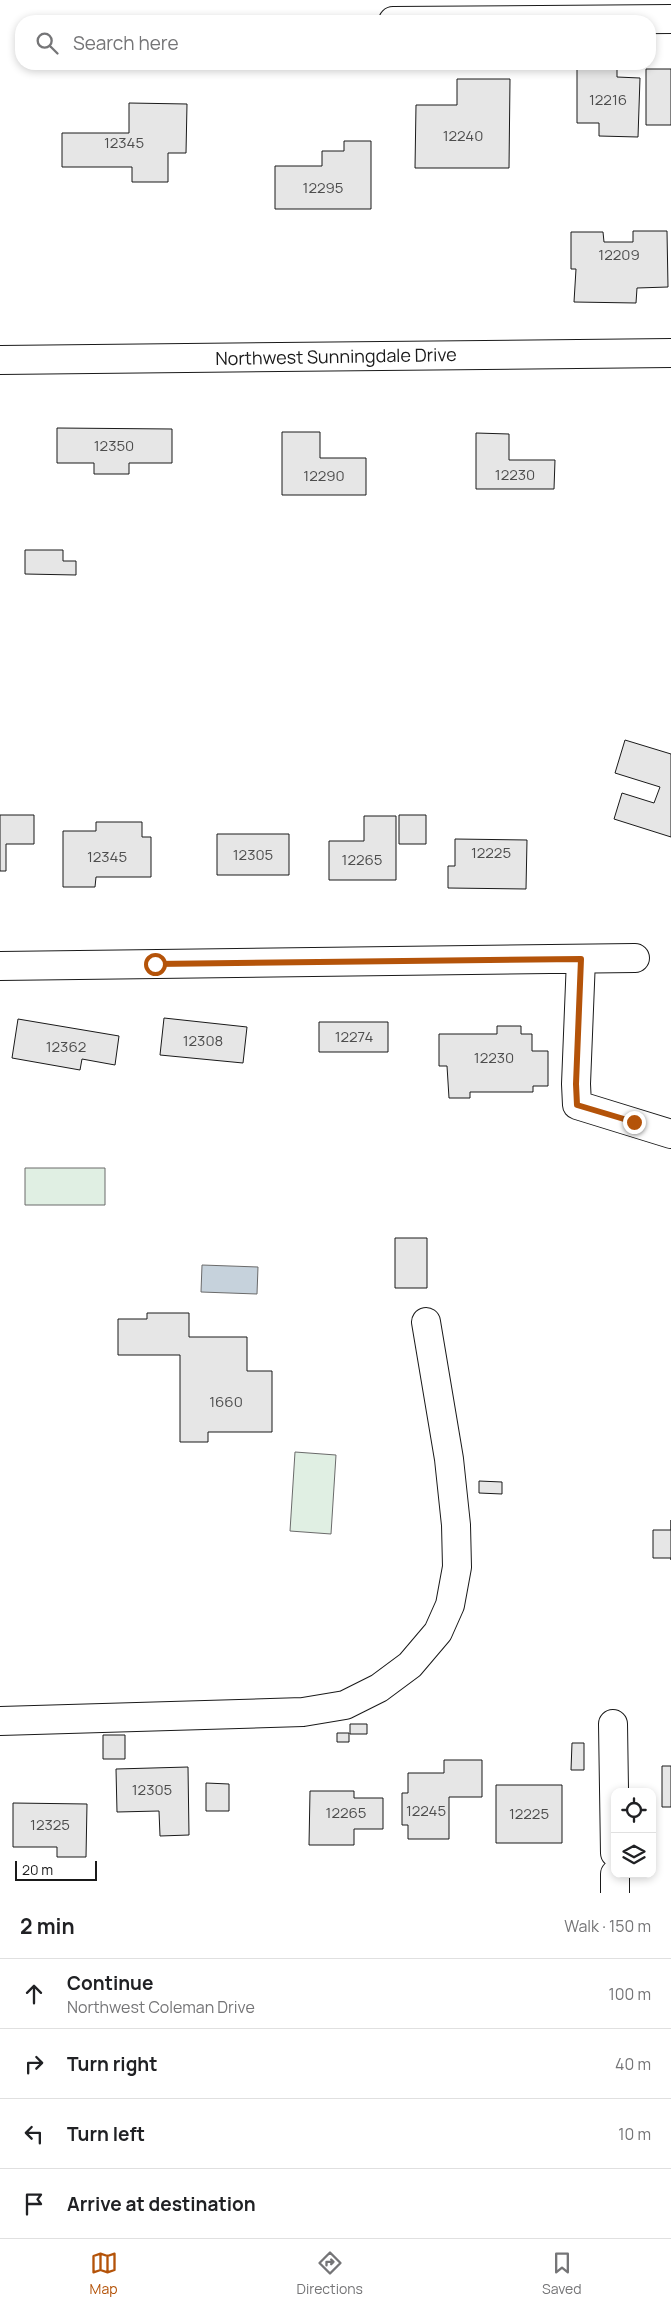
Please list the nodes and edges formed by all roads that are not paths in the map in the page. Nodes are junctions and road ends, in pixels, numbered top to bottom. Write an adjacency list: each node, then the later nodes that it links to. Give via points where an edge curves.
1 (656, 19): 2 (street)
2 (671, 19)
3 (671, 353): 4 (street, Northwest Sunningdale Drive)
4 (0, 360)
5 (635, 958): 6 (street)
6 (581, 959): 7 (street); 8 (street, via 577,1105)
7 (0, 966)
8 (671, 1134)
9 (426, 1322): 10 (street, via 449,1459 457,1567 450,1605 438,1632 410,1665 379,1688 345,1705 303,1712)
10 (0, 1721)
11 (613, 1724): 12 (street)
12 (615, 1833)
13 (615, 1878): 14 (street)
14 (615, 1893)

